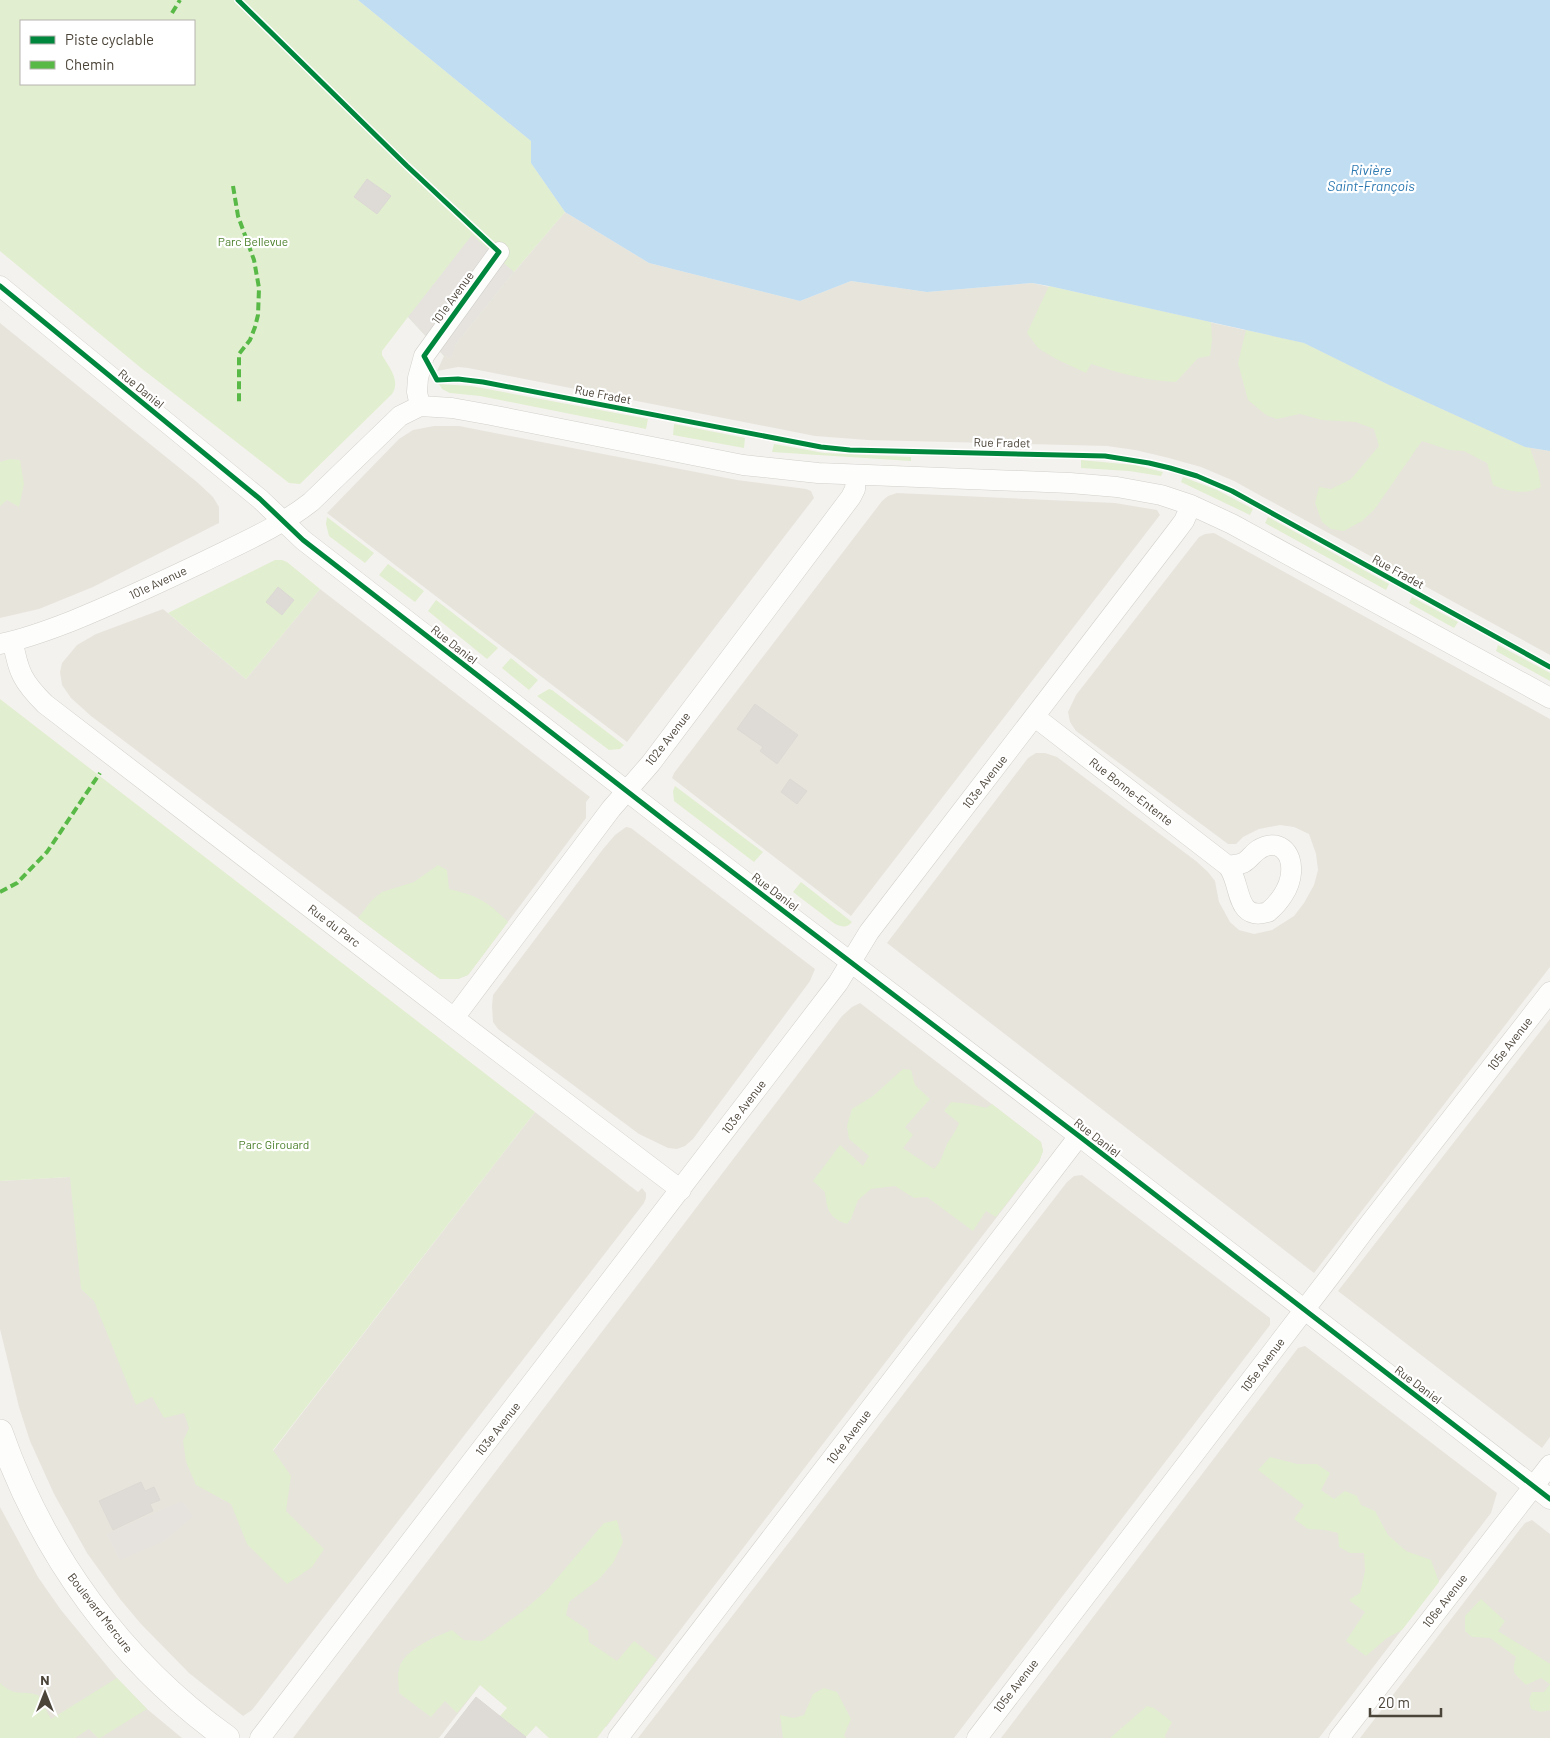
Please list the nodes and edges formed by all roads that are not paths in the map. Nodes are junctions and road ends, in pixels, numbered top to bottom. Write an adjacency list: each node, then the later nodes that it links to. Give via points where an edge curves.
1 (499, 252): 3 (street, 101e Avenue, via 424,356 418,378)
2 (0, 286): 6 (street, Rue Daniel)
3 (420, 406): 4 (street, via 491,415 744,465); 6 (street, 101e Avenue, via 400,416 311,502)
4 (856, 475): 5 (street, via 1101,485 1149,492); 10 (street, 102e Avenue, via 852,497 651,763)
5 (1191, 505): 8 (street, via 1232,524); 9 (street, 103e Avenue, via 1184,521)
6 (283, 521): 7 (street, 101e Avenue, via 97,611); 10 (street, Rue Daniel, via 310,546)
7 (6, 643): 14 (street, Rue du Parc, via 21,676 45,704)
8 (1550, 698)
9 (1035, 718): 11 (street, Rue Bonne-Entente); 12 (street, 103e Avenue, via 869,932)
10 (626, 791): 12 (street, Rue Daniel); 14 (street, 102e Avenue)
11 (1228, 866)
12 (851, 963): 15 (street, Rue Daniel); 16 (street, 103e Avenue)
13 (1550, 992): 17 (street, 105e Avenue)
14 (454, 1018): 16 (street, Rue du Parc)
15 (1079, 1136): 17 (street, Rue Daniel); 24 (street, 104e Avenue)
16 (681, 1190): 23 (street, 103e Avenue)
17 (1304, 1310): 20 (street, Rue Daniel); 25 (street, 105e Avenue)
18 (0, 1432): 22 (street, Boulevard Mercure, via 20,1482 78,1588 144,1667)
19 (1550, 1464): 20 (street, 106e Avenue)
20 (1534, 1487): 21 (street, Rue Daniel); 26 (street, 106e Avenue)
21 (1550, 1499)
22 (227, 1738)
23 (260, 1738)
24 (618, 1738)
25 (977, 1738)
26 (1339, 1738)

